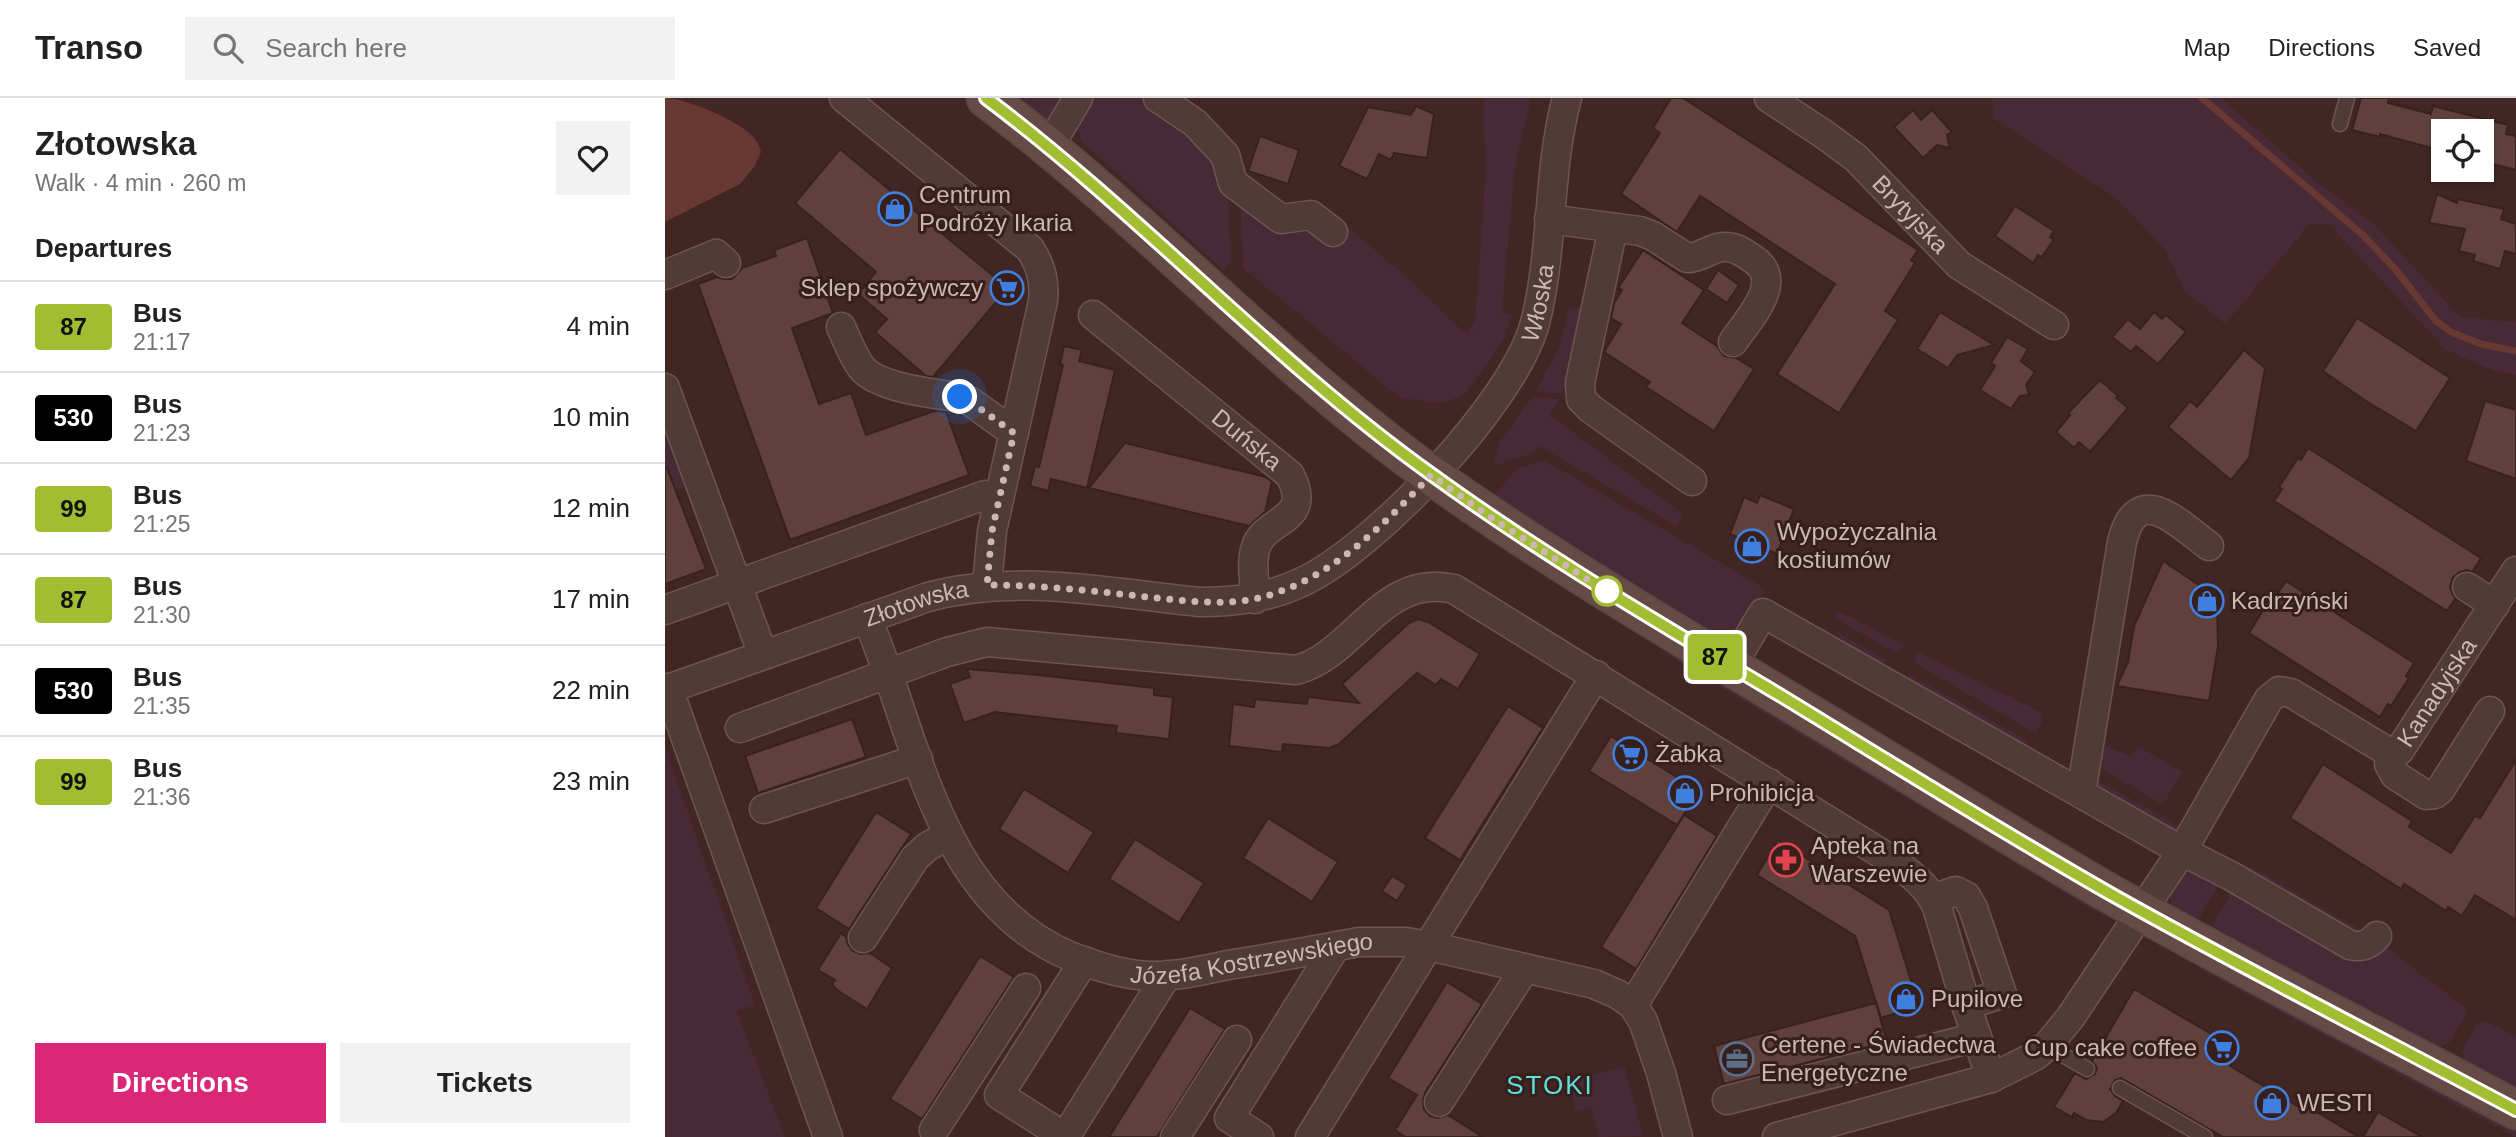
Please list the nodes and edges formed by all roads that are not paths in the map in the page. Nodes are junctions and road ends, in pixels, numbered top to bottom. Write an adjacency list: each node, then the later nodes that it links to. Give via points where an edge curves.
1 (844, 98): 20 (street, via 1038,260 1044,301)
2 (986, 98): 9 (street)
3 (1078, 98): 9 (street)
4 (1158, 98): 12 (street, via 1195,123 1225,155 1233,183 1281,219 1311,215)
5 (1567, 98): 10 (street, Włoska, via 1553,167)
6 (1769, 98): 16 (street, Brytyjska, via 1856,158 1959,265)
7 (2347, 98): 8 (lane)
8 (2340, 124)
9 (1049, 147): 21 (street, via 1279,352)
10 (1549, 219): 11 (street); 21 (street, Włoska, via 1538,307 1523,352 1490,406)
11 (1613, 228): 18 (street, via 1653,236 1687,258 1726,247 1760,263 1767,272 1767,288); 22 (street, via 1580,383 1581,399)
12 (1333, 232)
13 (726, 263): 14 (street, via 716,254)
14 (665, 275)
15 (1093, 315): 29 (street, Duńska, via 1290,475 1297,496 1291,513 1266,533 1255,549)
16 (2054, 325)
17 (841, 327): 20 (street, via 860,367 871,377 960,397)
18 (1734, 342)
19 (665, 388): 26 (street)
20 (1014, 433): 23 (street)
21 (1431, 475): 29 (street, Złotowska, via 1380,527 1326,569); 34 (street, via 1543,552)
22 (1692, 481)
23 (999, 499): 26 (street, via 985,495); 27 (street)
24 (2209, 547): 43 (street, via 2159,510 2146,509 2128,523)
25 (2516, 571): 30 (street, Kanadyjska)
26 (737, 584): 31 (street); 33 (street)
27 (987, 585): 29 (street, Złotowska, via 1199,602); 32 (street, Złotowska, via 928,597)
28 (2467, 587): 30 (street)
29 (1255, 599)
30 (2495, 606): 40 (street, Kanadyjska, via 2399,751)
31 (665, 610)
32 (867, 618): 33 (street, Złotowska); 35 (street, Józefa Kostrzewskiego)
33 (763, 655): 37 (street, Złotowska)
34 (1731, 667): 43 (street, via 1763,613); 48 (street)
35 (889, 673): 36 (street, via 964,647 1001,642 1296,670 1316,663 1402,594 1443,587 1471,597); 39 (street); 41 (street, Józefa Kostrzewskiego)
36 (1596, 676): 42 (street); 52 (street)
37 (667, 689): 73 (street)
38 (2490, 711): 40 (street, via 2435,794 2426,795 2395,775)
39 (740, 728)
40 (2389, 753): 46 (street, Kanadyjska, via 2291,692 2279,691 2264,708)
41 (918, 759): 44 (street); 45 (street, Józefa Kostrzewskiego)
42 (1769, 783): 47 (street, via 1901,866); 56 (street)
43 (2081, 793): 46 (street)
44 (764, 808)
45 (948, 835): 50 (street, via 915,858); 53 (street, Józefa Kostrzewskiego, via 998,908 1038,940)
46 (2182, 851): 48 (street); 49 (street, via 2350,945 2365,945)
47 (1933, 899): 57 (street); 57 (street, via 1956,891 1969,901 2001,993)
48 (2142, 911): 61 (street); 70 (street)
49 (2377, 936)
50 (863, 937)
51 (1336, 946): 52 (street, Józefa Kostrzewskiego, via 1382,941); 55 (street, Józefa Kostrzewskiego); 71 (street)
52 (1429, 946): 54 (street, Józefa Kostrzewskiego); 76 (street)
53 (1084, 961): 55 (street, Józefa Kostrzewskiego, via 1112,970); 58 (street)
54 (1525, 968): 56 (street, Józefa Kostrzewskiego, via 1594,984); 69 (street)
55 (1167, 975): 66 (street, via 1065,1136)
56 (1633, 1005): 77 (street, via 1651,1042)
57 (1966, 1005): 59 (street)
58 (1041, 1028): 63 (street, via 1019,999); 66 (street)
59 (1977, 1037): 64 (street); 68 (street)
60 (1237, 1040): 67 (street)
61 (2047, 1046): 62 (lane); 64 (street)
62 (2087, 1069)
63 (969, 1076): 66 (street); 72 (street)
64 (1991, 1078): 78 (street)
65 (2120, 1088): 79 (lane)
66 (999, 1095)
67 (1199, 1099): 71 (street); 74 (street)
68 (1727, 1101)
69 (1439, 1102)
70 (2516, 1110)
71 (1229, 1118): 75 (street)
72 (935, 1130)
73 (828, 1137)
74 (1175, 1137)
75 (1259, 1137)
76 (1310, 1137)
77 (1678, 1137)
78 (1777, 1137)
79 (2205, 1137)

